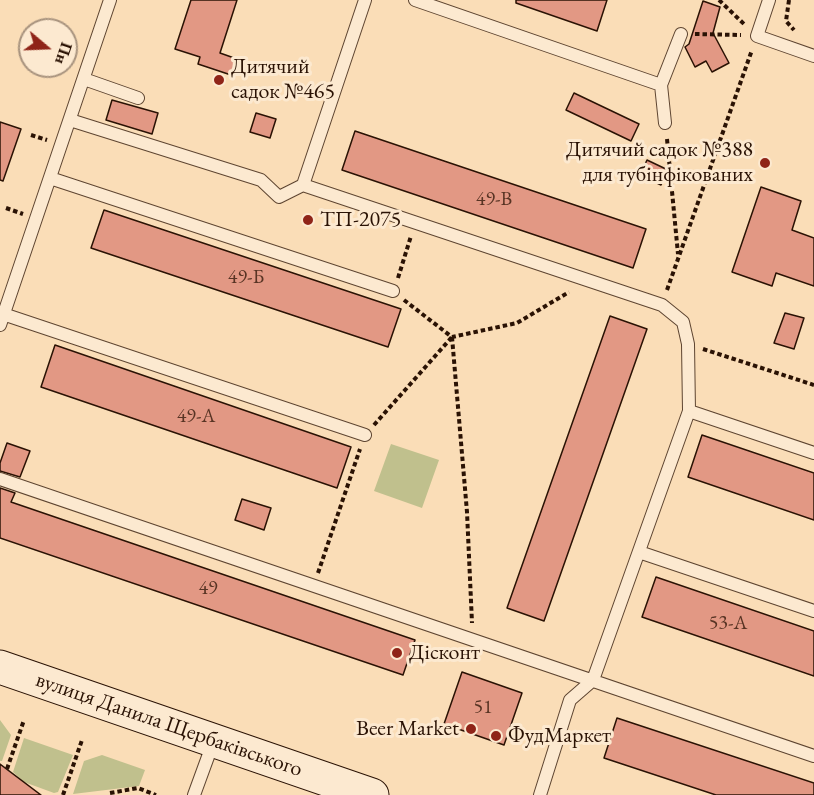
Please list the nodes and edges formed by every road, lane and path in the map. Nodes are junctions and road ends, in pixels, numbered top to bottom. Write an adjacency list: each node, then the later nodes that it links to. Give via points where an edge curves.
1 (110, 0): 11 (lane)
2 (365, 0): 17 (lane)
3 (415, 0): 12 (lane)
4 (719, 0): 9 (path)
5 (769, 0): 9 (lane)
6 (789, 0): 8 (path, via 786,21)
7 (681, 34): 9 (path); 12 (lane)
8 (804, 34)
9 (757, 36): 10 (lane); 19 (path)
10 (814, 56)
11 (84, 79): 13 (lane); 14 (lane)
12 (660, 85): 15 (lane)
13 (138, 98)
14 (69, 120): 16 (lane); 17 (lane, via 261,180 279,197)
15 (665, 123): 19 (path)
16 (50, 178): 21 (lane); 23 (lane)
17 (303, 185): 18 (lane)
18 (416, 223): 20 (lane); 21 (path)
19 (679, 257): 22 (path)
20 (587, 280): 22 (lane); 24 (path, via 517,323)
21 (393, 291): 24 (path)
22 (662, 305): 25 (lane, via 683,322)
23 (2, 320): 28 (lane)
24 (452, 337): 28 (path); 34 (path)
25 (688, 344): 26 (path); 27 (lane)
26 (814, 385)
27 (689, 411): 29 (lane); 31 (lane)
28 (365, 435): 32 (path)
29 (814, 453)
30 (0, 479): 32 (lane)
31 (639, 552): 33 (lane); 36 (lane)
32 (314, 585): 34 (lane)
33 (814, 611)
34 (473, 639): 36 (lane)
35 (0, 668): 39 (main road, вулиця Данила Щербаківського)
36 (593, 680): 40 (lane); 47 (lane, via 570,700)
37 (24, 720): 41 (path)
38 (82, 740): 43 (path)
39 (213, 741): 45 (lane); 46 (main road, вулиця Данила Щербаківського)
40 (814, 756)
41 (7, 769)
42 (110, 793): 44 (path, via 138,788)
43 (63, 795)
44 (156, 795)
45 (194, 795)
46 (372, 795)
47 (540, 795)

